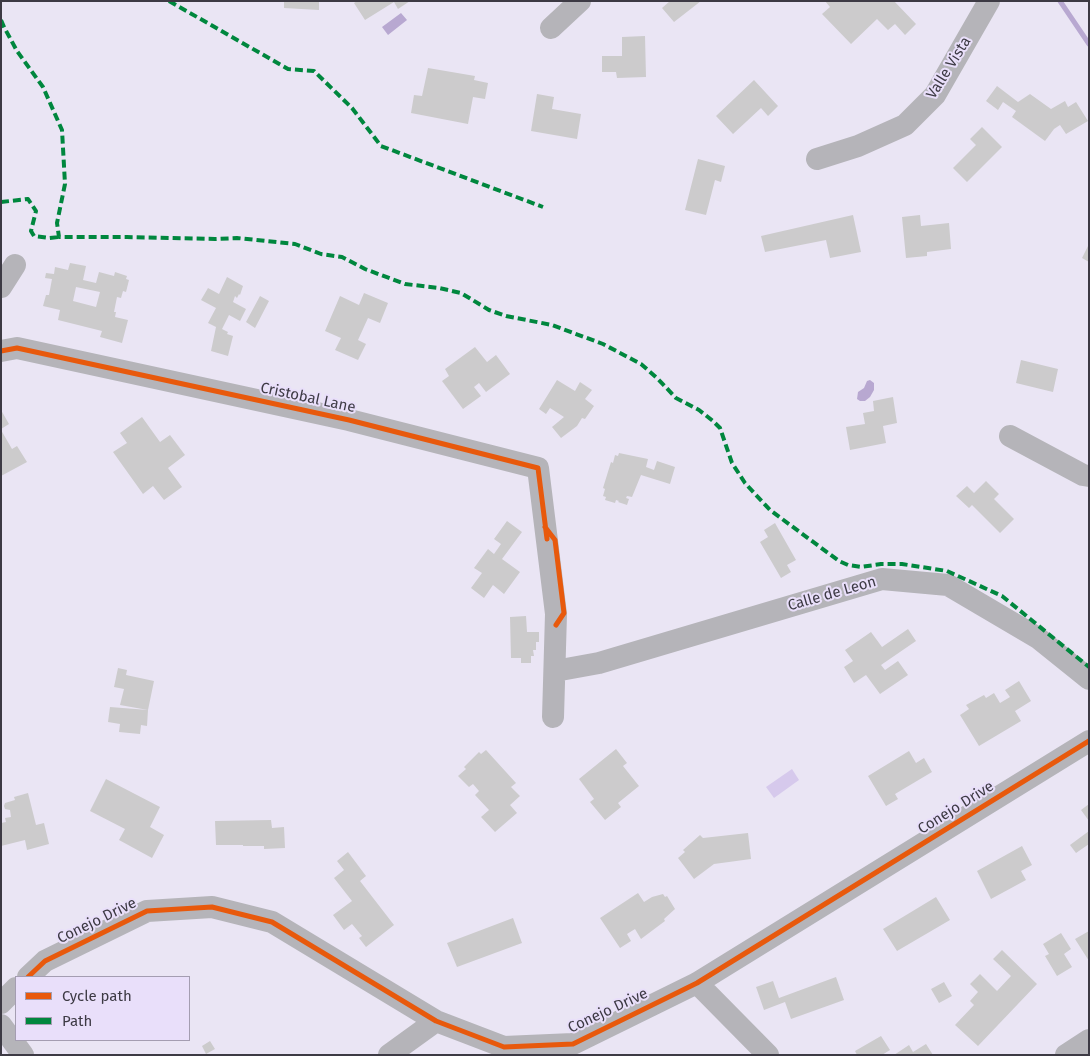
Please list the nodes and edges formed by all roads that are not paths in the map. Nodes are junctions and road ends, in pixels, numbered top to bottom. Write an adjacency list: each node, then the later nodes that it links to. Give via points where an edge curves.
1 (580, 1): 3 (street)
2 (989, 1): 4 (street, Valle Vista, via 935,96 905,125 858,146)
3 (551, 28)
4 (817, 159)
5 (15, 265): 6 (street)
6 (1, 287)
7 (1, 351): 10 (street, Cristobal Lane, via 17,348 310,411 538,468 556,614)
8 (1010, 436): 9 (street)
9 (1089, 476)
10 (555, 671): 11 (street, Calle de Leon, via 599,663 882,579 948,585 1038,638); 12 (street)
11 (1089, 679)
12 (553, 717)
13 (1089, 741): 15 (street, Conejo Drive)
14 (29, 976): 18 (street, Conejo Drive, via 45,961 147,911 212,907 272,922)
15 (697, 983): 18 (street, Conejo Drive, via 573,1044 504,1047); 23 (street)
16 (15, 989): 17 (street)
17 (1, 1003)
18 (436, 1021): 22 (street)
19 (1, 1025): 21 (street)
20 (1089, 1040): 24 (street)
21 (23, 1055)
22 (389, 1055)
23 (768, 1055)
24 (1066, 1055)

